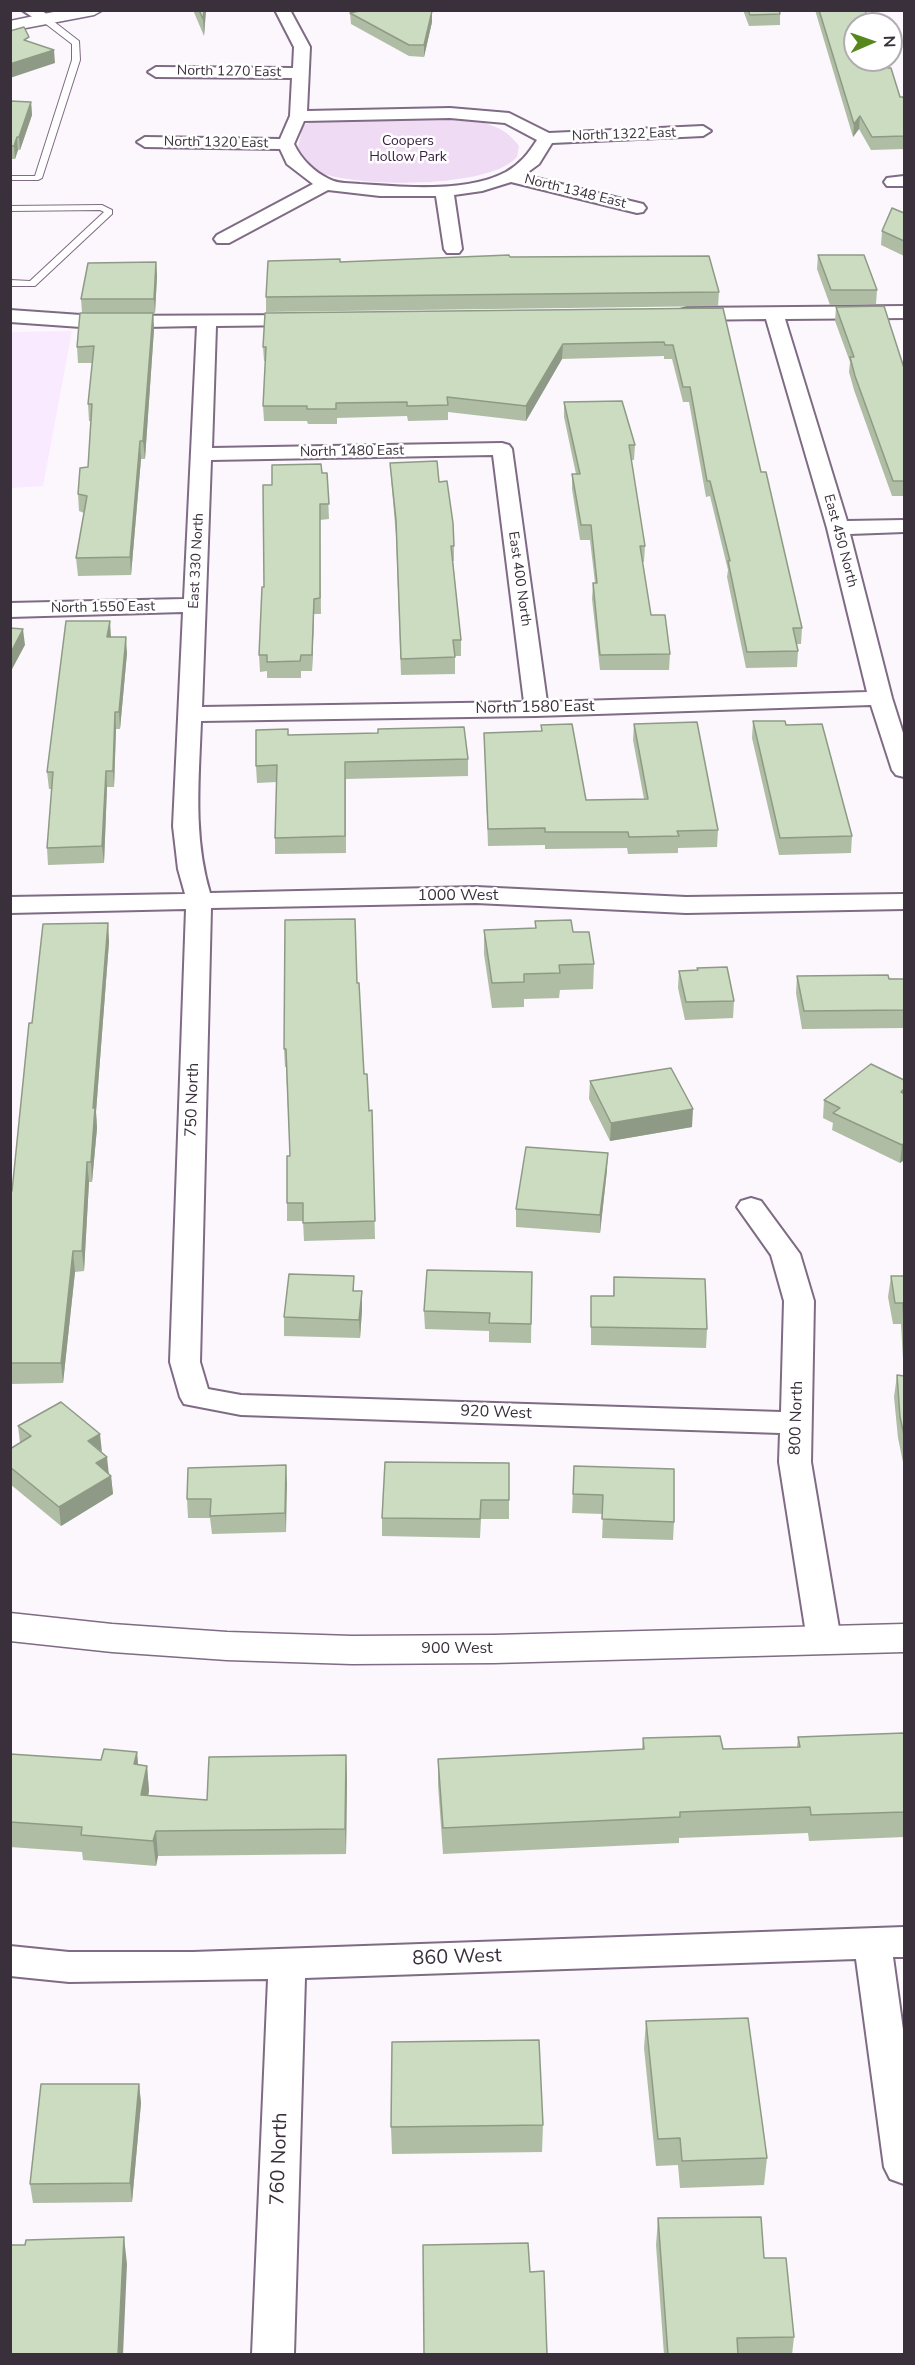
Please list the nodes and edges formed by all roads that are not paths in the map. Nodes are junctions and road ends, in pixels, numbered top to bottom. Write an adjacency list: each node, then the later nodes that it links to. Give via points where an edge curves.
1 (29, 10): 4 (street)
2 (94, 10): 4 (street)
3 (282, 10): 7 (street, via 302,47)
4 (45, 19): 5 (street); 14 (lane, via 76,43 76,60 38,178)
5 (10, 26)
6 (156, 72): 7 (street, North 1270 East)
7 (301, 73): 8 (street)
8 (298, 116): 10 (street, via 450,113 509,118); 12 (street)
9 (703, 131): 10 (street, North 1322 East)
10 (546, 138): 13 (street, via 530,166)
11 (145, 142): 12 (street, North 1320 East)
12 (286, 144): 15 (street, via 293,160)
13 (513, 177): 16 (street, via 483,187); 17 (street, North 1348 East)
14 (10, 178)
15 (325, 185): 16 (street, via 375,191); 19 (street)
16 (444, 190): 20 (street)
17 (637, 208)
18 (10, 209): 21 (lane, via 102,207 109,212 32,284)
19 (223, 239)
20 (453, 249)
21 (10, 283)
22 (904, 312): 23 (street)
23 (774, 313): 24 (street); 31 (street, East 450 North)
24 (668, 315)
25 (10, 316): 27 (street, via 95,322)
26 (326, 318): 27 (street)
27 (207, 320): 29 (street, East 330 North)
28 (502, 449): 29 (street, North 1480 East); 35 (street, East 400 North)
29 (202, 454): 32 (street, East 330 North)
30 (904, 526): 31 (street)
31 (838, 528): 34 (street, East 450 North)
32 (195, 605): 33 (street, North 1550 East); 36 (street, East 330 North)
33 (10, 610)
34 (880, 698): 35 (street, North 1580 East); 37 (street, East 450 North)
35 (536, 709): 36 (street, North 1580 East)
36 (189, 714): 38 (street, East 330 North)
37 (904, 770)
38 (185, 803): 39 (street, 750 North, via 185,841)
39 (199, 900): 40 (street, 1000 West, via 476,895 686,905); 41 (street, 1000 West); 43 (street, 750 North, via 185,1362)
40 (904, 900)
41 (10, 905)
42 (751, 1207): 44 (street, 800 North, via 785,1254 799,1301)
43 (195, 1397): 44 (street, 920 West, via 241,1405)
44 (796, 1423): 47 (street, 800 North, via 795,1462)
45 (10, 1626): 47 (street, 900 West, via 123,1639 311,1649 494,1649)
46 (904, 1638): 47 (street, 900 West)
47 (825, 1640)
48 (888, 1943): 50 (street, 860 West); 51 (street)
49 (10, 1961): 50 (street, 860 West, via 90,1967)
50 (287, 1964): 52 (street, 760 North)
51 (904, 2167)
52 (273, 2355)

